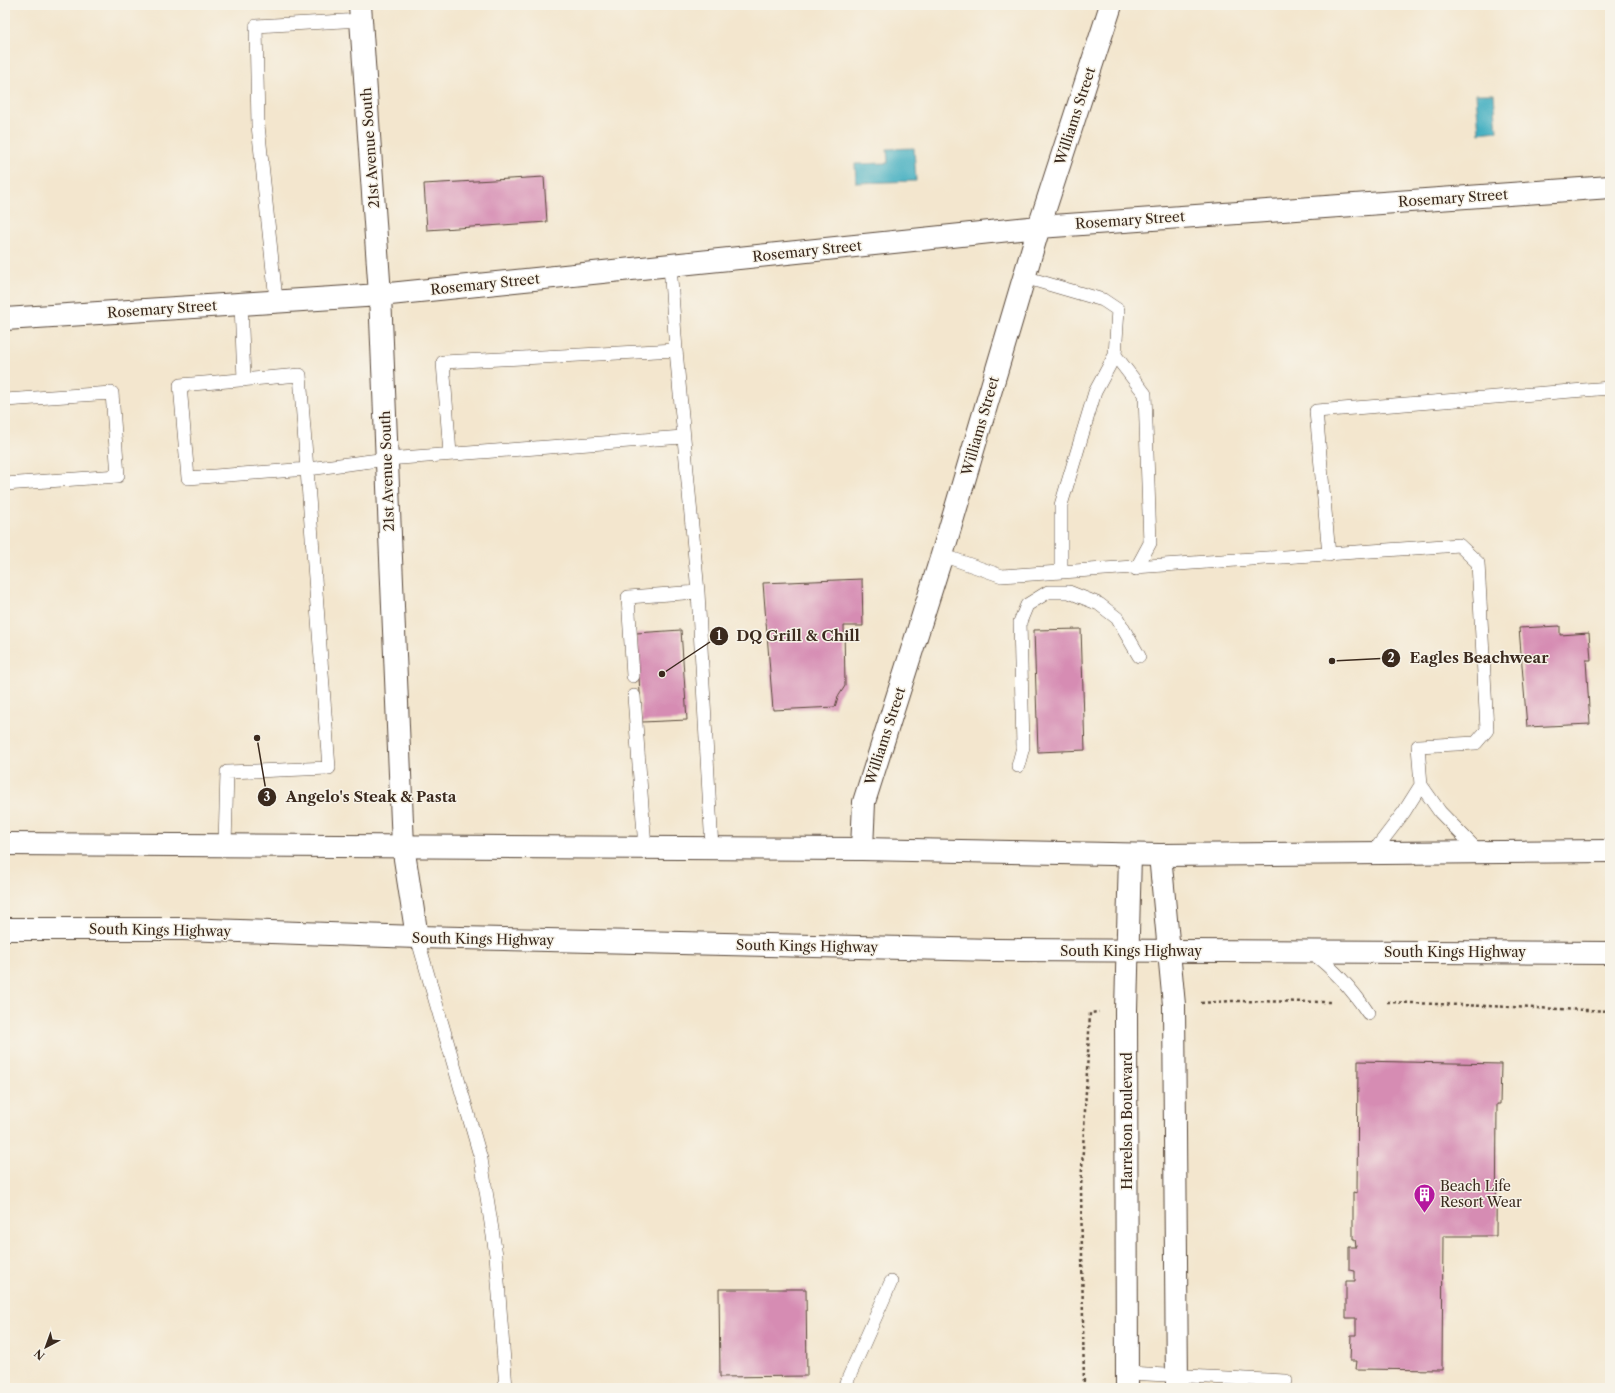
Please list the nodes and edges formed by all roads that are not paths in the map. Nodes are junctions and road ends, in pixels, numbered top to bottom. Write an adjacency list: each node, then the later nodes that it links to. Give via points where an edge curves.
1 (1111, 5): 4 (main road, Williams Street)
2 (360, 12): 7 (main road, 21st Avenue South); 8 (lane, via 256,26 258,125)
3 (1610, 187): 4 (main road, Rosemary Street)
4 (1039, 226): 5 (main road, Rosemary Street); 6 (main road, Williams Street)
5 (670, 265): 7 (main road, Rosemary Street); 11 (lane)
6 (1024, 277): 12 (lane, via 1103,300 1118,310); 21 (main road, Williams Street)
7 (380, 295): 8 (main road, Rosemary Street); 18 (main road, 21st Avenue South)
8 (276, 300): 9 (main road, Rosemary Street)
9 (241, 304): 10 (main road, Rosemary Street); 13 (lane)
10 (5, 319)
11 (676, 350): 16 (lane); 17 (lane, via 443,362)
12 (1115, 355): 23 (lane, via 1145,394 1150,543); 24 (lane, via 1095,392 1061,505)
13 (244, 380): 19 (lane, via 300,375); 19 (lane, via 180,385 188,478)
14 (1610, 388): 22 (lane, via 1316,411)
15 (5, 400): 20 (lane, via 112,392 118,476)
16 (683, 437): 17 (lane); 25 (lane)
17 (450, 454): 18 (lane)
18 (387, 459): 19 (lane); 33 (main road, 21st Avenue South)
19 (308, 469): 32 (lane, via 329,768 227,772)
20 (5, 484)
21 (942, 555): 24 (lane, via 1002,576); 36 (main road, Williams Street, via 864,802)
22 (1329, 555): 23 (lane); 30 (lane, via 1459,546 1478,563 1487,730 1476,743 1418,746)
23 (1136, 569): 24 (lane)
24 (1061, 572)
25 (698, 592): 27 (lane, via 628,597); 35 (lane)
26 (1139, 656): 29 (lane, via 1117,618 1099,604 1069,592 1048,592 1027,605 1020,622 1023,747)
27 (633, 676)
28 (634, 696): 34 (lane)
29 (1018, 766)
30 (1420, 785): 38 (lane, via 1440,812); 40 (lane, via 1404,812)
31 (5, 844): 32 (main road)
32 (225, 845): 33 (main road)
33 (404, 846): 34 (main road); 43 (main road, 21st Avenue South)
34 (645, 848): 35 (main road)
35 (712, 848): 36 (main road)
36 (862, 850): 39 (main road)
37 (1610, 851): 38 (main road)
38 (1479, 852): 40 (main road)
39 (1130, 854): 41 (main road); 44 (main road, Harrelson Boulevard)
40 (1372, 854): 41 (main road)
41 (1160, 855): 45 (main road)
42 (5, 929): 43 (main road, South Kings Highway, via 183,929)
43 (417, 937): 44 (main road, South Kings Highway, via 988,950); 53 (lane, via 481,1159 496,1255)
44 (1128, 950): 45 (main road, South Kings Highway); 50 (main road, Harrelson Boulevard)
45 (1169, 951): 46 (main road, South Kings Highway); 52 (main road, via 1174,1005)
46 (1311, 952): 47 (main road, South Kings Highway); 48 (lane, via 1342,978)
47 (1610, 953)
48 (1368, 1013)
49 (891, 1282): 54 (lane)
50 (1127, 1381): 52 (lane)
51 (1286, 1381): 52 (lane)
52 (1177, 1382)
53 (506, 1388)
54 (844, 1388)

